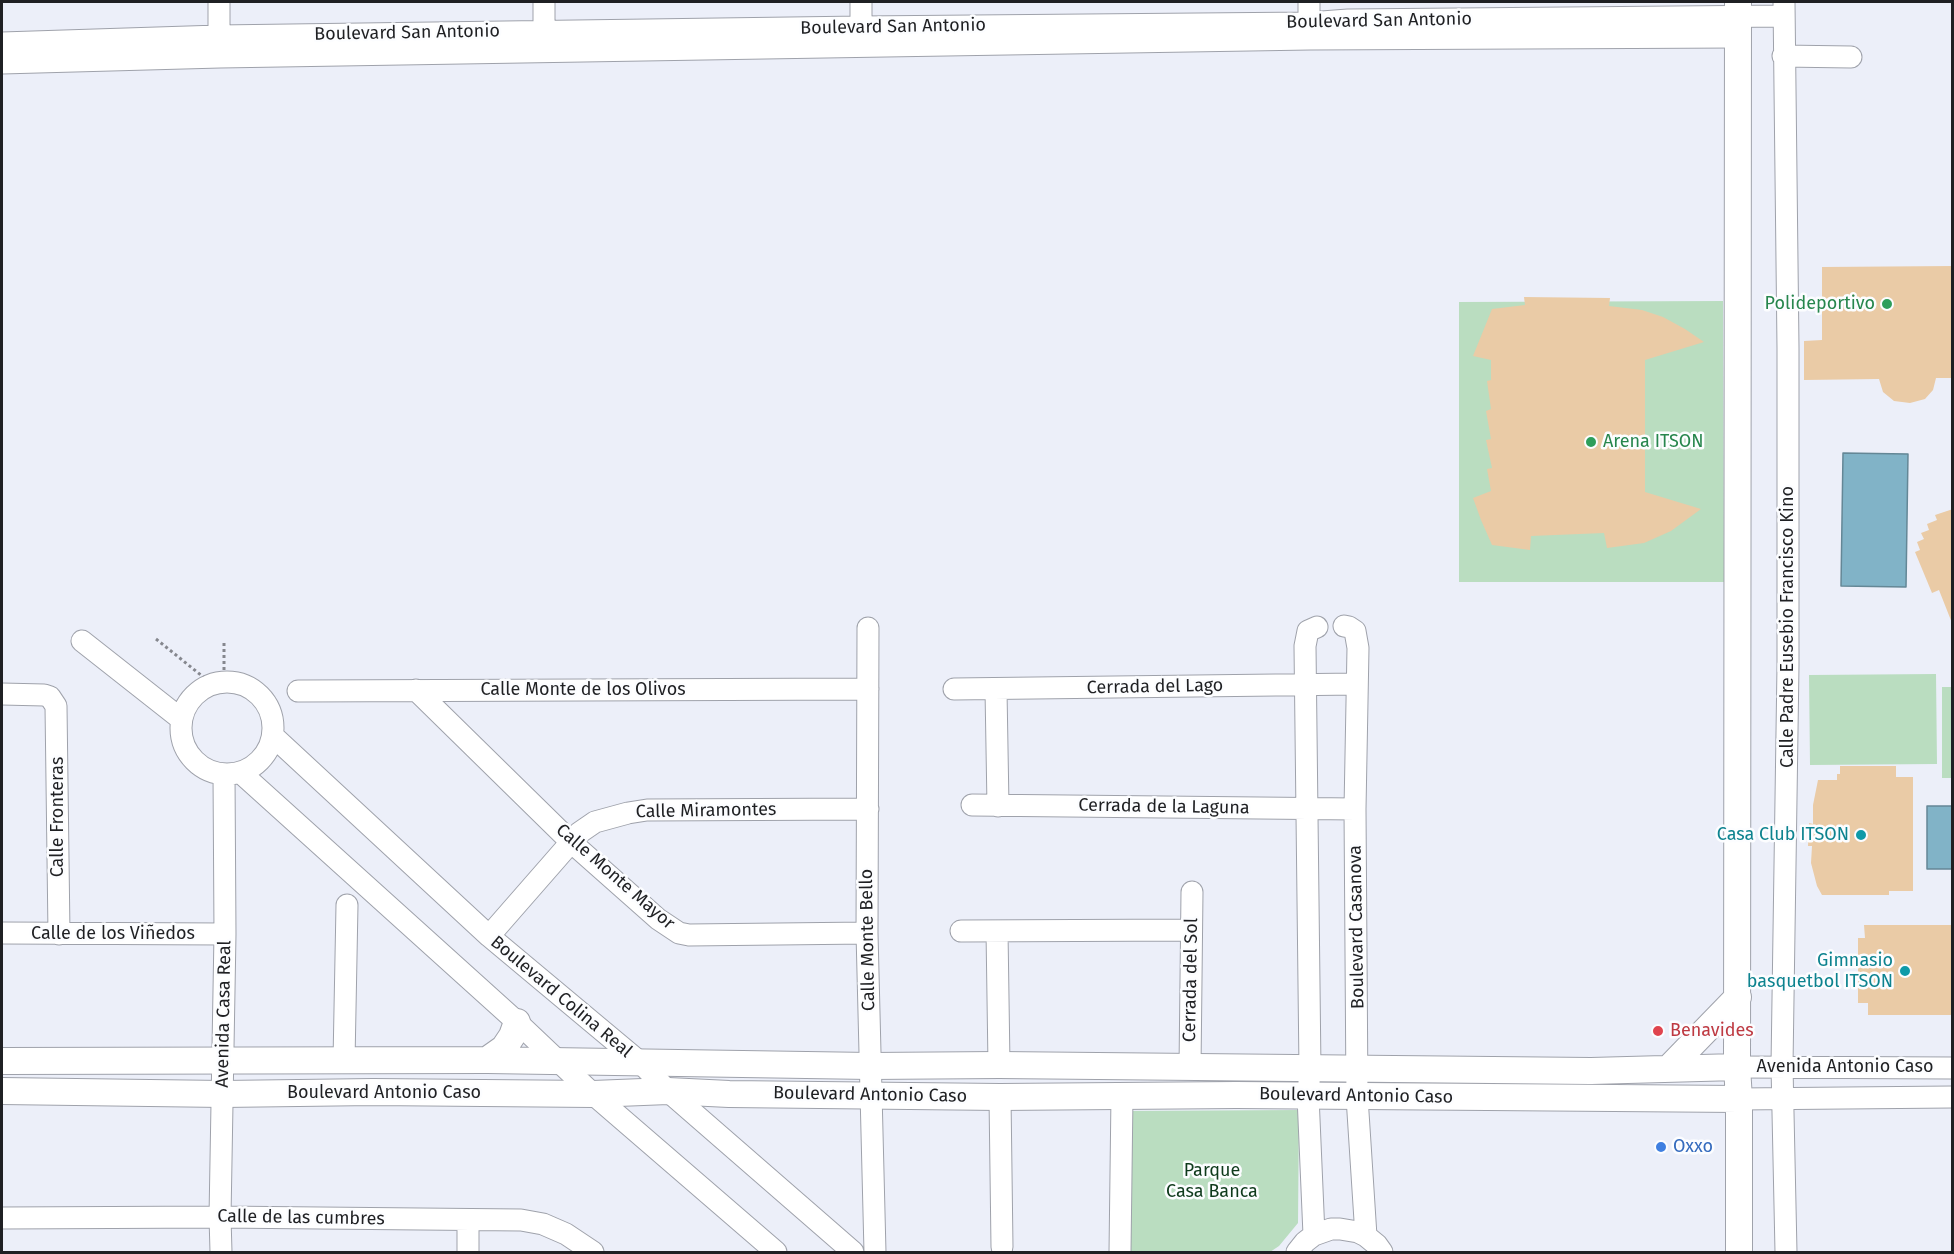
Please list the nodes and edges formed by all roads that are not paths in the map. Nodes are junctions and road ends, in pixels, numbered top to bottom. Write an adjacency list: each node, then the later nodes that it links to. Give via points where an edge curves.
1 (219, 2): 11 (street)
2 (544, 2): 10 (street)
3 (861, 2): 8 (street)
4 (1309, 2): 9 (street)
5 (1784, 9): 6 (street, Boulevard San Antonio); 13 (street, Calle Padre Eusebio Francisco Kino)
6 (1738, 18): 9 (street, Boulevard San Antonio, via 1348,20); 47 (main road)
7 (1370, 22): 9 (street)
8 (861, 27): 9 (street, Boulevard San Antonio); 10 (street, Boulevard San Antonio)
9 (1310, 31): 15 (street, Boulevard San Antonio)
10 (544, 32): 11 (street, Boulevard San Antonio)
11 (219, 36): 12 (street, Boulevard San Antonio)
12 (2, 43)
13 (1783, 56): 14 (street); 57 (street, Calle Padre Eusebio Francisco Kino, via 1788,665)
14 (1851, 57)
15 (2, 63)
16 (1317, 627): 21 (street, via 1309,629 1306,636)
17 (1344, 627): 20 (street, Boulevard Casanova, via 1352,628 1357,635)
18 (868, 628): 22 (street, Calle Monte Bello)
19 (82, 641): 28 (street)
20 (1356, 684): 21 (street, Cerrada del Lago); 34 (street, Boulevard Casanova)
21 (1306, 685): 25 (street, Cerrada del Lago); 33 (street)
22 (868, 689): 24 (street, Calle Monte de los Olivos); 35 (street, Calle Monte Bello)
23 (954, 689): 25 (street, Cerrada del Lago)
24 (416, 690): 26 (street, Calle Monte de los Olivos); 36 (street, Calle Monte Mayor)
25 (996, 690): 32 (street)
26 (298, 691)
27 (2, 694): 44 (street, Calle Fronteras, via 44,695 54,701)
28 (181, 719): 29 (street, via 185,707 201,689 236,682 258,693 266,702 274,724); 30 (street, via 182,739 190,756 205,769)
29 (273, 736): 30 (street, via 258,763); 46 (street, Boulevard Colina Real)
30 (232, 774): 45 (street, Avenida Casa Real); 48 (street)
31 (972, 805): 32 (street, Cerrada de la Laguna)
32 (998, 806): 33 (street, Cerrada de la Laguna)
33 (1307, 808): 34 (street, Cerrada de la Laguna); 62 (street)
34 (1356, 808): 63 (street, Boulevard Casanova)
35 (868, 809): 36 (street, Calle Miramontes, via 647,810 595,822); 43 (street, Calle Monte Bello)
36 (571, 842): 43 (street, Calle Monte Mayor, via 679,933); 46 (street, Calle Miramontes)
37 (1192, 892): 39 (street, Cerrada del Sol)
38 (347, 905): 52 (street)
39 (1191, 930): 41 (street); 59 (street, Cerrada del Sol)
40 (961, 931): 41 (street)
41 (997, 931): 55 (street)
42 (2, 933): 44 (street, Calle de los Viñedos)
43 (867, 933): 56 (street, Calle Monte Bello)
44 (59, 934): 45 (street, Calle de los Viñedos)
45 (225, 934): 51 (street, Avenida Casa Real)
46 (489, 936): 54 (street, Boulevard Colina Real)
47 (1738, 997): 58 (main road); 60 (main road)
48 (517, 1022): 49 (main road, via 504,1048); 53 (street)
49 (487, 1060): 52 (main road, Boulevard Antonio Caso); 53 (main road, Boulevard Antonio Caso)
50 (2, 1061): 51 (main road, Boulevard Antonio Caso)
51 (224, 1061): 52 (main road, Boulevard Antonio Caso); 68 (street, Avenida Casa Real)
52 (344, 1061)
53 (560, 1061): 54 (main road, Boulevard Antonio Caso); 69 (street)
54 (641, 1064): 56 (main road, Boulevard Antonio Caso); 67 (street, Boulevard Colina Real)
55 (999, 1065): 56 (main road, Boulevard Antonio Caso); 59 (main road, Boulevard Antonio Caso)
56 (870, 1066): 71 (street, Calle Monte Bello)
57 (1782, 1066): 58 (street, Avenida Antonio Caso); 61 (street, Avenida Antonio Caso); 77 (street, Calle Padre Eusebio Francisco Kino)
58 (1737, 1067): 60 (main road, Boulevard Antonio Caso); 79 (main road)
59 (1190, 1068): 62 (main road, Boulevard Antonio Caso)
60 (1670, 1068): 65 (main road, Boulevard Antonio Caso)
61 (1953, 1068)
62 (1310, 1069): 63 (main road, Boulevard Antonio Caso); 72 (street)
63 (1358, 1070): 64 (main road, Boulevard Antonio Caso); 74 (street, Boulevard Casanova)
64 (1475, 1070): 65 (main road, Boulevard Antonio Caso); 75 (main road)
65 (1591, 1071): 76 (main road)
66 (2, 1091): 68 (main road, Boulevard Antonio Caso)
67 (668, 1091): 69 (main road, Boulevard Antonio Caso); 71 (main road, Boulevard Antonio Caso); 90 (street, Boulevard Colina Real)
68 (223, 1094): 69 (main road, Boulevard Antonio Caso); 80 (street, Avenida Casa Real)
69 (593, 1094): 89 (street)
70 (1122, 1095): 72 (main road, Boulevard Antonio Caso); 73 (main road, Boulevard Antonio Caso); 92 (street)
71 (870, 1096): 73 (main road, Boulevard Antonio Caso); 91 (street, Calle Monte Bello)
72 (1308, 1096): 74 (main road, Boulevard Antonio Caso); 83 (street)
73 (1000, 1097): 85 (street)
74 (1357, 1097): 75 (main road, Boulevard Antonio Caso); 84 (street, Boulevard Casanova)
75 (1477, 1098): 76 (main road, Boulevard Antonio Caso)
76 (1591, 1098): 79 (main road, Boulevard Antonio Caso)
77 (1783, 1098): 78 (street, Avenida Antonio Caso); 79 (street, Avenida Antonio Caso); 96 (street, Calle Padre Eusebio Francisco Kino)
78 (1952, 1098)
79 (1739, 1099): 95 (main road)
80 (220, 1216): 81 (street, Calle de las cumbres); 82 (street, Calle de las cumbres); 86 (street, Avenida Casa Real)
81 (2, 1218)
82 (468, 1220): 87 (street); 88 (street, Calle de las cumbres, via 543,1224)
83 (1314, 1235): 84 (street, via 1340,1228); 93 (street)
84 (1366, 1236): 94 (street)
85 (1002, 1247)
86 (221, 1252)
87 (468, 1252)
88 (591, 1252)
89 (776, 1252)
90 (853, 1252)
91 (875, 1252)
92 (1120, 1252)
93 (1297, 1252)
94 (1382, 1252)
95 (1739, 1252)
96 (1786, 1252)

